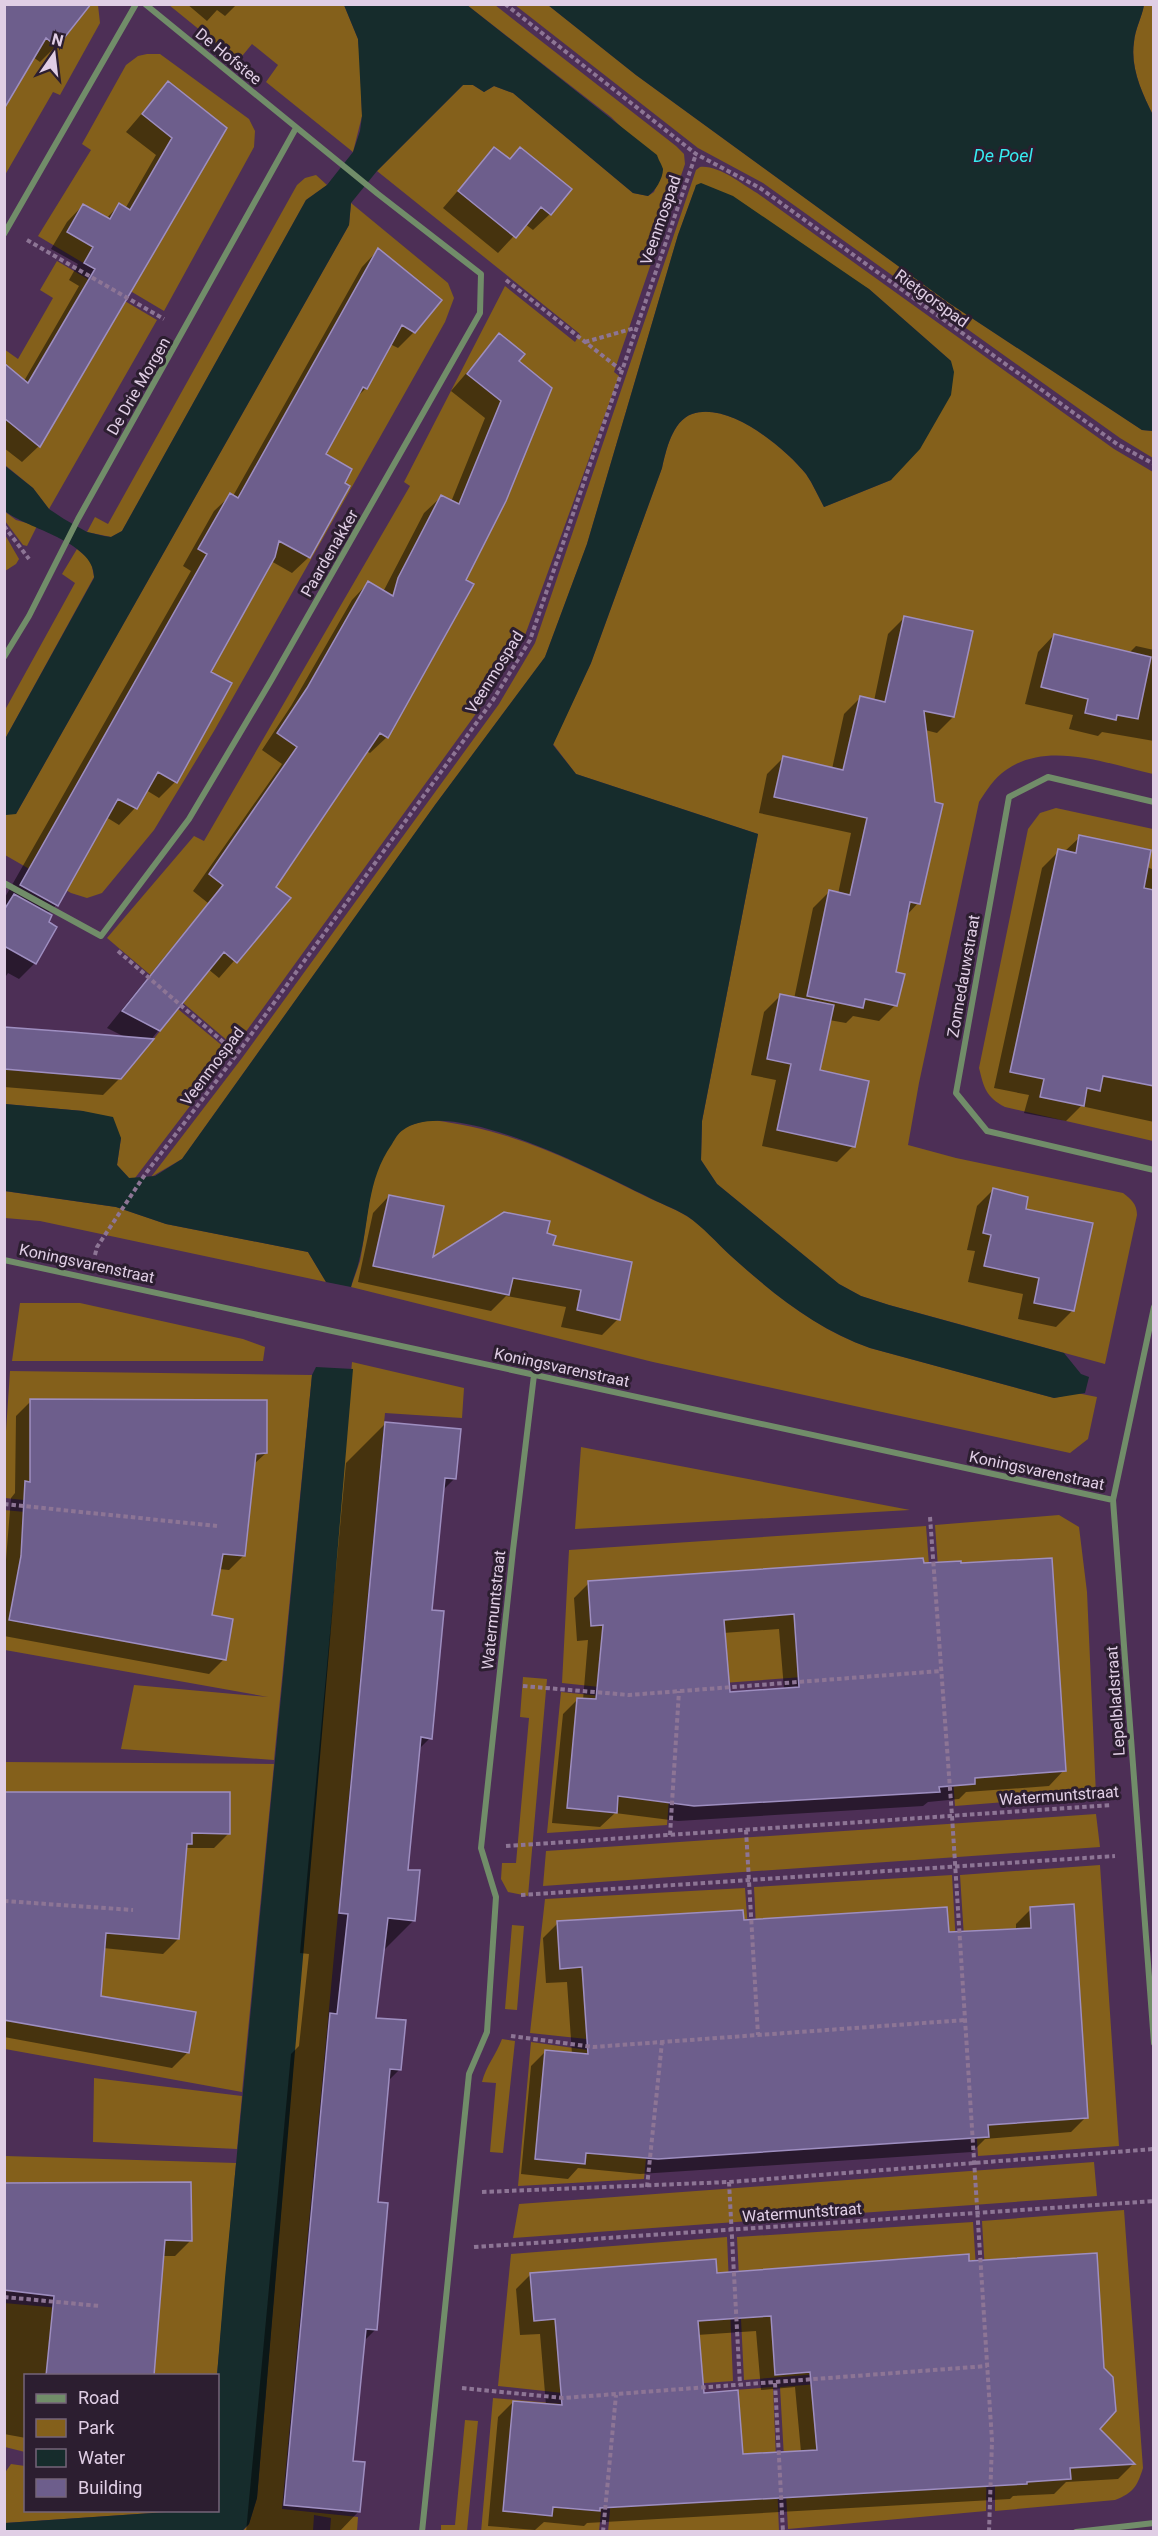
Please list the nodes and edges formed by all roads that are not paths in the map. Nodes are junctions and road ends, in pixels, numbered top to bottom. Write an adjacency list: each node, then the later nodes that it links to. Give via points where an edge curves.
1 (136, 4): 4 (street)
2 (145, 4): 3 (street, De Hofstee)
3 (296, 128): 5 (street, De Drie Morgen); 7 (street, Paardenakker, via 481,274 480,313 189,819 100,936)
4 (6, 231)
5 (4, 657)
6 (1154, 802): 8 (street, Zonnedauwstraat, via 1048,777 1009,796 956,1093 987,1131)
7 (4, 883)
8 (1154, 1170)
9 (4, 1260): 11 (street, Koningsvarenstraat)
10 (1154, 1307): 12 (street)
11 (534, 1375): 12 (street, Koningsvarenstraat); 15 (street, Watermuntstraat, via 481,1848 496,1897 487,2032 469,2074)
12 (1113, 1500): 13 (street, Lepelbladstraat)
13 (1154, 2043)
14 (1154, 2523): 16 (street)
15 (422, 2532)
16 (1076, 2532)

